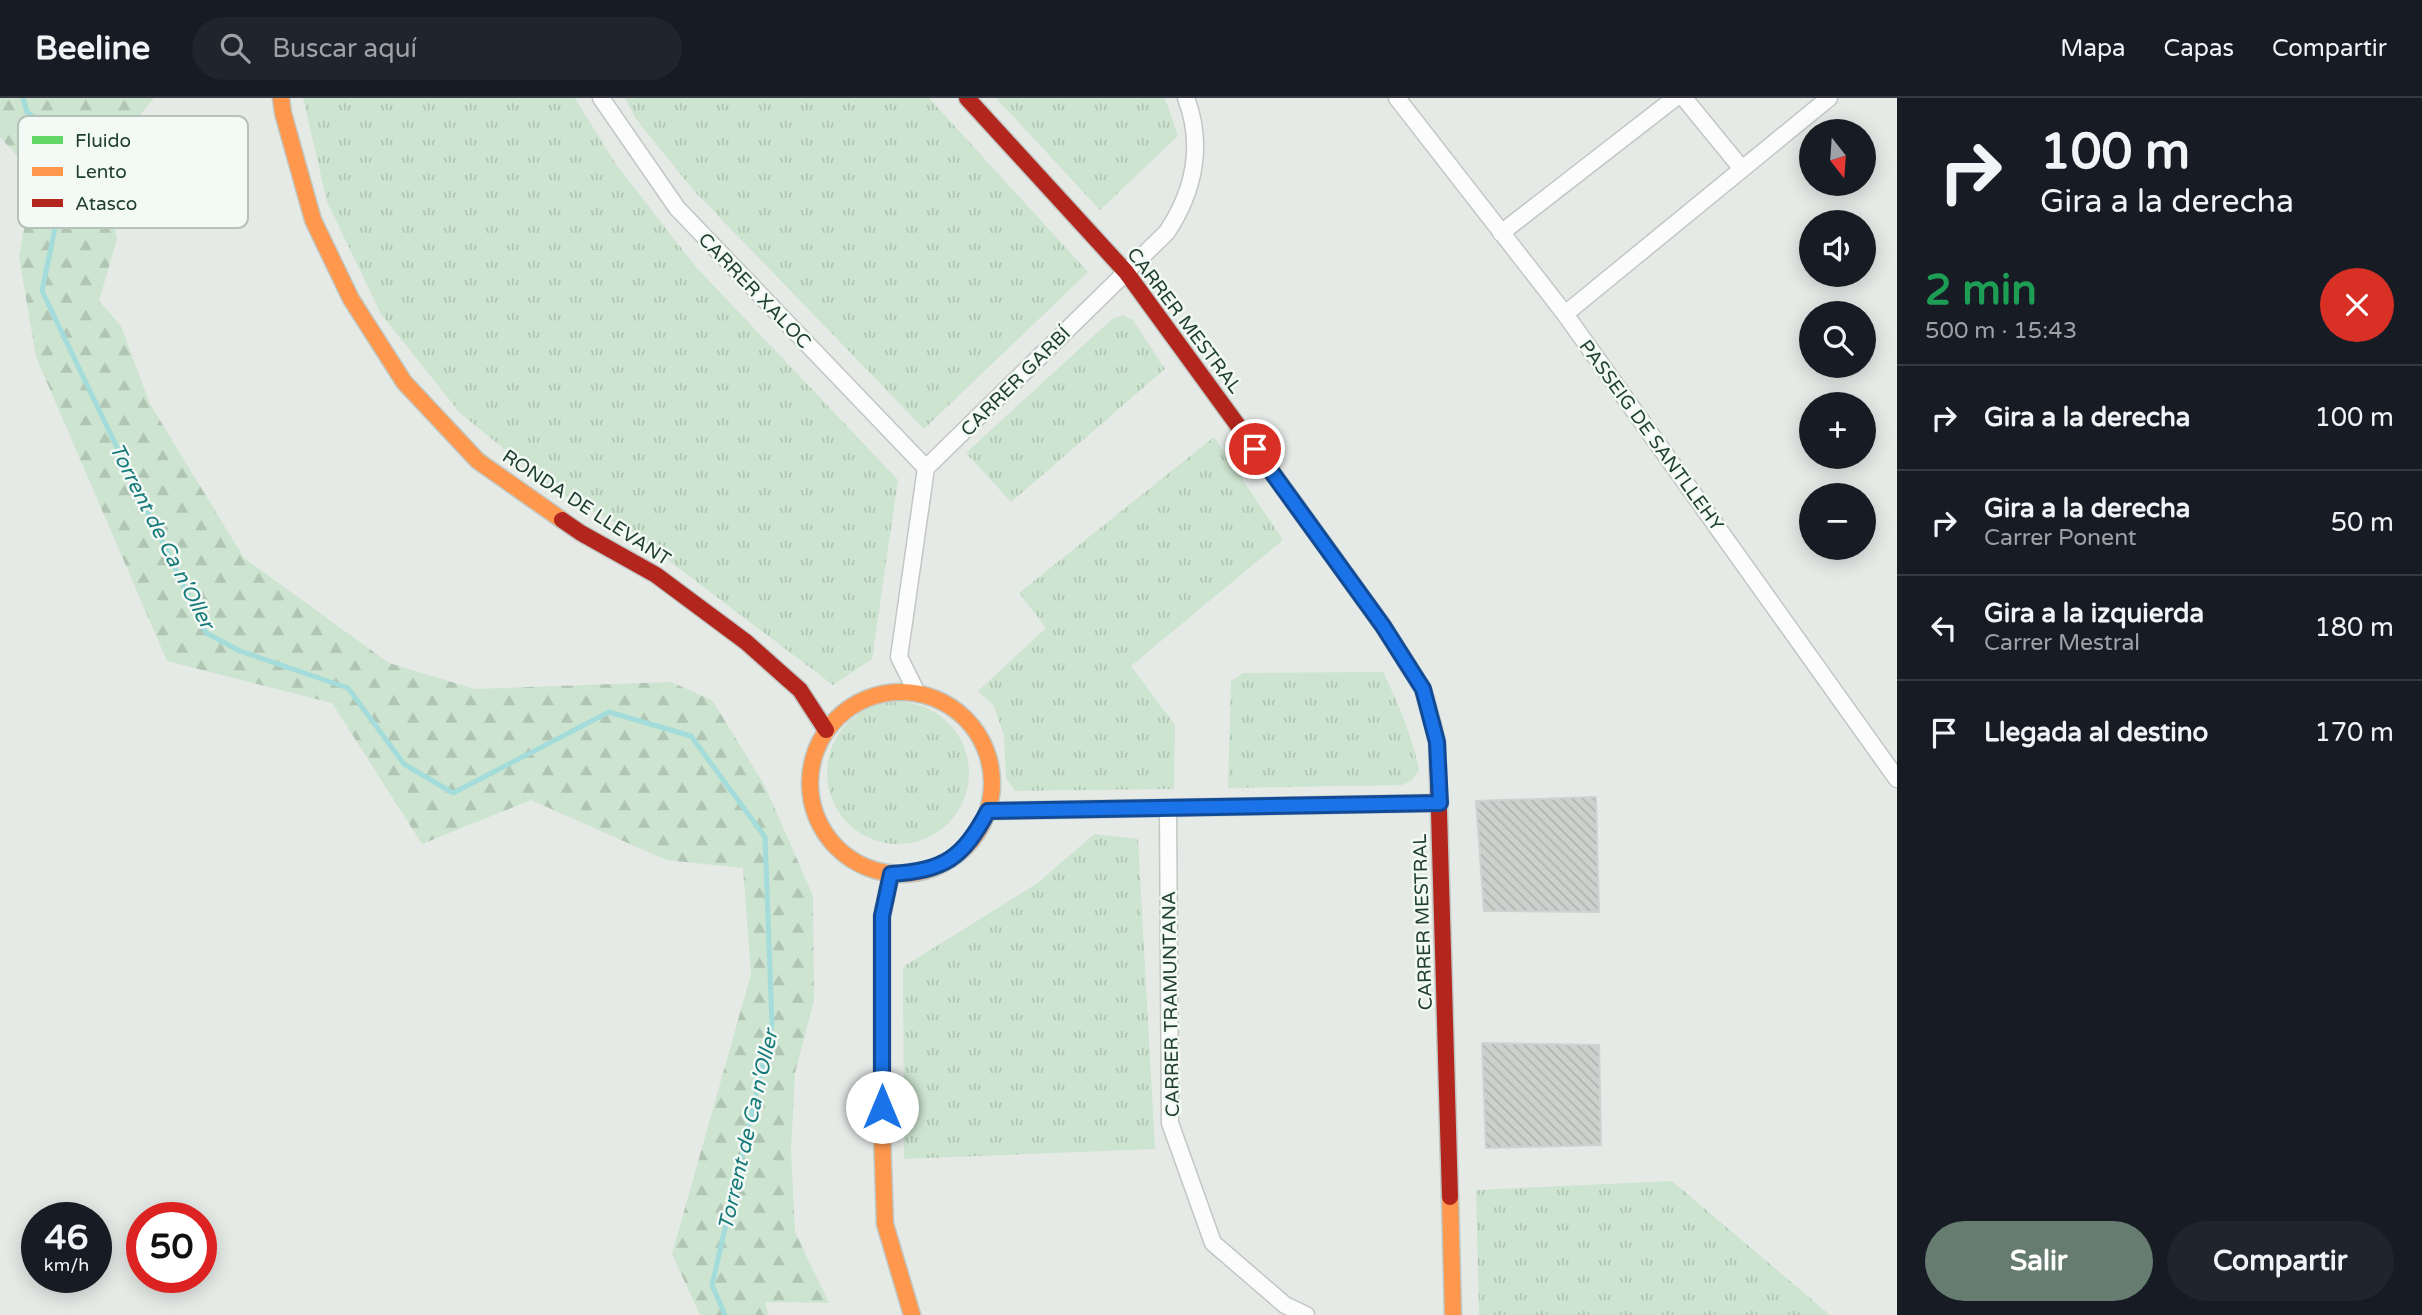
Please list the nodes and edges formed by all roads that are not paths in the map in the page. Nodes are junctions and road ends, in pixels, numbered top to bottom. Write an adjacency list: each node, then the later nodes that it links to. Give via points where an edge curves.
1 (281, 98): 15 (main road, RONDA DE LLEVANT, via 313,220 351,299 404,382 478,461 581,533 656,575 746,642 800,690)
2 (601, 98): 13 (street, CARRER XALOC, via 677,208)
3 (967, 98): 11 (main road, CARRER MESTRAL)
4 (1186, 98): 11 (street, CARRER GARBÍ, via 1195,127 1188,194 1167,232)
5 (1397, 98): 10 (street, PASSEIG DE SANTLLEHY)
6 (1675, 98): 10 (street)
7 (1684, 98): 9 (street)
8 (1829, 98): 9 (street)
9 (1742, 169): 12 (street)
10 (1501, 233): 12 (street, PASSEIG DE SANTLLEHY)
11 (1126, 272): 13 (street, CARRER GARBÍ); 17 (main road, CARRER MESTRAL, via 1383,626 1423,689 1437,742)
12 (1565, 314): 16 (street, PASSEIG DE SANTLLEHY)
13 (926, 468): 14 (street, via 899,657)
14 (917, 693): 15 (main road, via 885,693 849,708); 19 (main road, via 961,714 976,731 992,780)
15 (826, 730): 20 (main road, via 813,754 810,800 821,830 845,856)
16 (1897, 779)
17 (1440, 803): 18 (street); 23 (main road, CARRER MESTRAL)
18 (1168, 808): 19 (street); 22 (street, CARRER TRAMUNTANA, via 1170,1123 1213,1242 1285,1305)
19 (988, 811): 20 (main road, via 974,838 950,860 923,872)
20 (891, 874): 21 (main road, via 882,916 885,1224)
21 (912, 1315)
22 (1306, 1315)
23 (1454, 1315)

